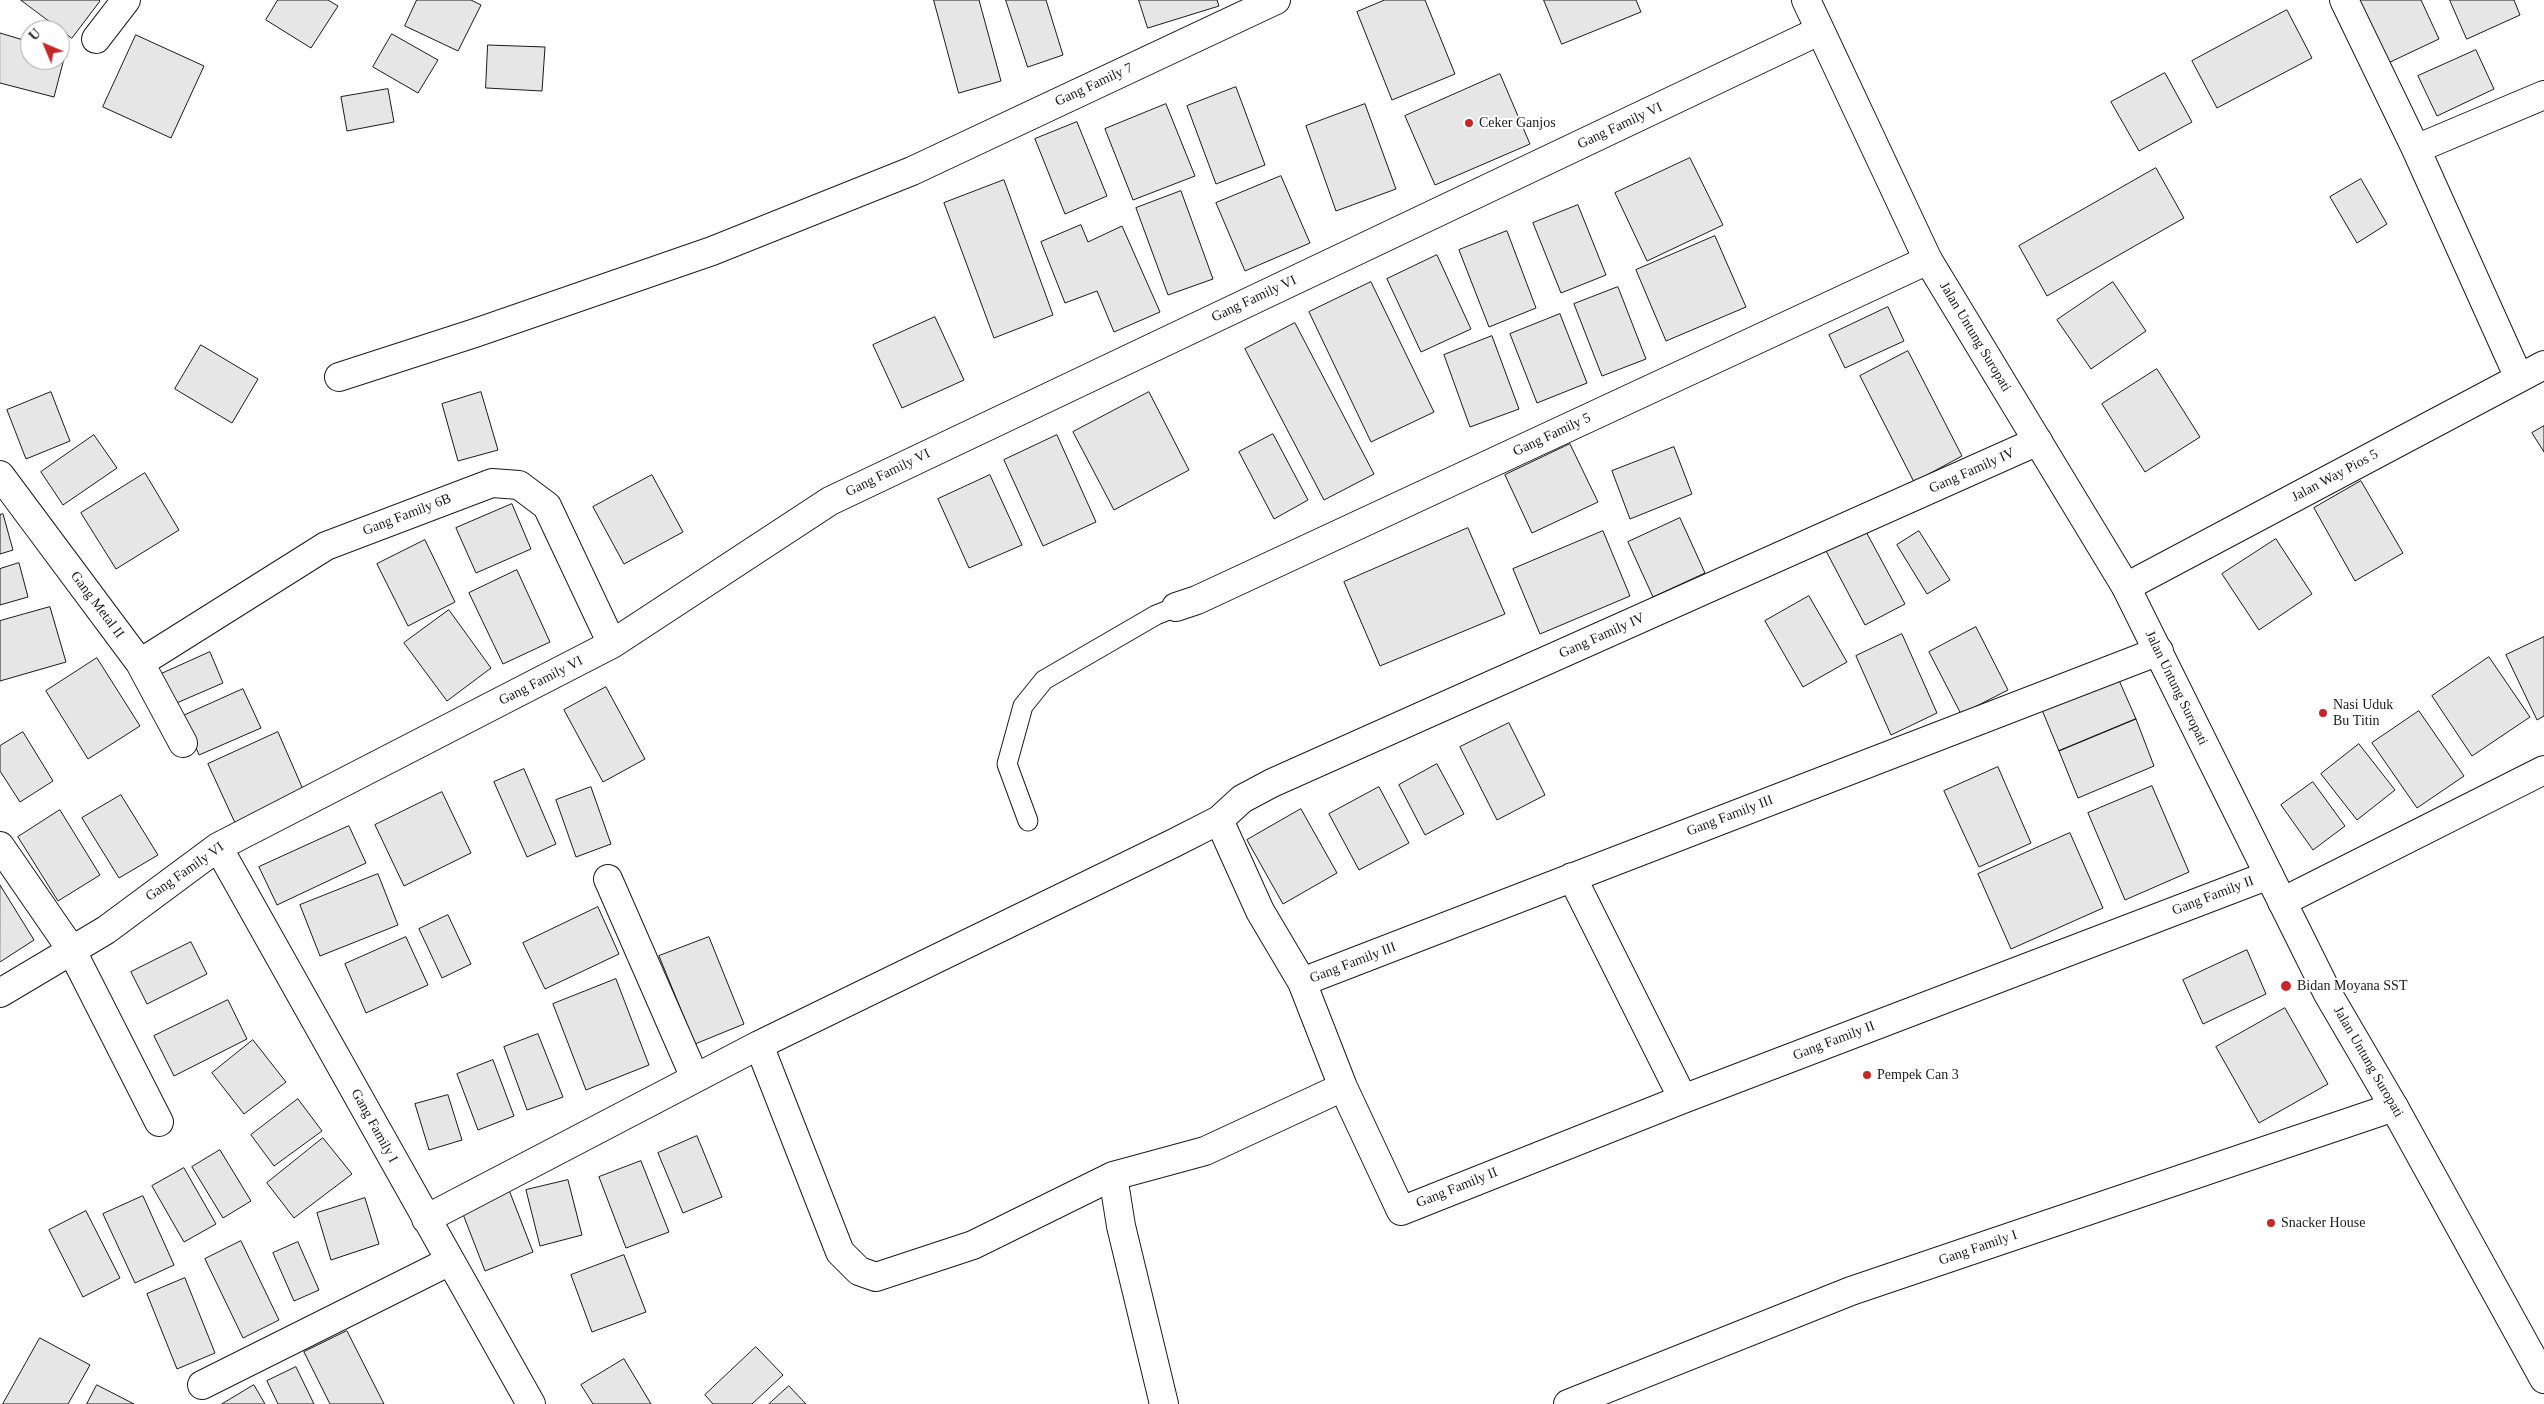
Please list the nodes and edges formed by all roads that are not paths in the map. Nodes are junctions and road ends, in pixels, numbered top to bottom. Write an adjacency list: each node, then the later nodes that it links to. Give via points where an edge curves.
1 (126, 0): 6 (street)
2 (1806, 0): 5 (street, Jalan Untung Suropati)
3 (2344, 0): 8 (street)
4 (1268, 1): 11 (street, Gang Family 7, via 912,171 712,251)
5 (1820, 31): 9 (street, Jalan Untung Suropati); 17 (street, Gang Family VI, via 830,501)
6 (96, 39)
7 (2544, 95): 8 (street)
8 (2416, 149): 12 (street)
9 (1928, 260): 13 (street, Jalan Untung Suropati); 16 (street, Gang Family 5)
10 (2544, 365): 12 (street, Jalan Way Pios 5)
11 (339, 377)
12 (2519, 378): 15 (street, Jalan Way Pios 5)
13 (2038, 442): 15 (street, Jalan Untung Suropati); 22 (street, Gang Family IV, via 1272,783 1242,798)
14 (0, 475): 19 (street, Gang Metal II)
15 (2126, 587): 18 (street, Jalan Untung Suropati)
16 (1176, 607): 23 (lane, via 1156,615 1044,680 1022,706 1007,764)
17 (612, 644): 19 (street, Gang Family 6B, via 547,506 520,485 492,483 326,546); 25 (street, Gang Family VI)
18 (2159, 651): 26 (street, Jalan Untung Suropati); 27 (street, Gang Family III)
19 (140, 663): 20 (street, Gang Metal II)
20 (183, 743)
21 (2544, 770): 29 (street)
22 (1219, 820): 31 (street, via 1260,911); 33 (street, Gang Family IV)
23 (1028, 821)
24 (0, 846): 30 (street)
25 (218, 847): 30 (street, Gang Family VI, via 106,930); 40 (street, Gang Family I)
26 (2269, 874): 29 (street, Jalan Untung Suropati); 36 (street, Gang Family II)
27 (1572, 877): 31 (street, Gang Family III); 36 (street)
28 (608, 879): 34 (street)
29 (2282, 902): 37 (street, Jalan Untung Suropati, via 2328,994)
30 (71, 949): 32 (street, Gang Family VI); 38 (street)
31 (1302, 982): 35 (street)
32 (0, 993)
33 (759, 1045): 34 (street, Gang Family IV); 39 (street, via 840,1252 858,1271 876,1277 973,1245)
34 (695, 1078): 40 (street, Gang Family IV)
35 (1343, 1088): 36 (street, Gang Family II, via 1401,1211); 39 (street, via 1205,1150)
36 (1683, 1099)
37 (2394, 1107): 42 (street, Jalan Untung Suropati); 46 (street, Gang Family I, via 1851,1291)
38 (159, 1122)
39 (1113, 1176): 45 (street)
40 (426, 1218): 41 (street, Gang Family I)
41 (450, 1261): 43 (street); 44 (street, Gang Family I)
42 (2544, 1379)
43 (202, 1386)
44 (531, 1404)
45 (1164, 1404)
46 (1568, 1404)

